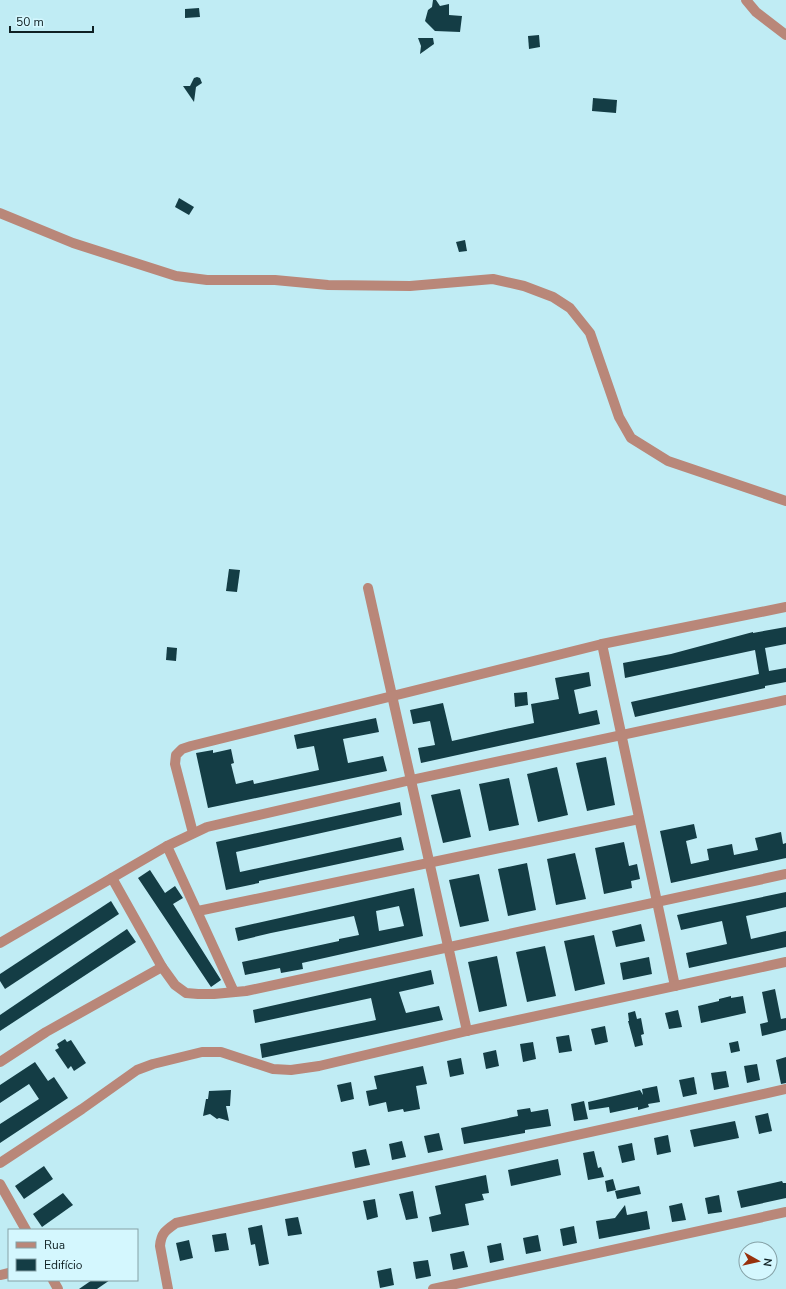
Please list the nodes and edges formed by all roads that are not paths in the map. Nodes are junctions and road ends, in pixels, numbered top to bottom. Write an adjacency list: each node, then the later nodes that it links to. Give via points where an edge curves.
1 (746, 0): 2 (street, via 756,12)
2 (786, 35)
3 (0, 213): 4 (street, via 74,243 176,276 207,280 410,286 493,279 553,297 570,308 590,334 619,417 631,438 668,461)
4 (786, 500)
5 (368, 588): 8 (street)
6 (786, 607): 7 (street)
7 (602, 644): 8 (street); 10 (street)
8 (392, 696): 11 (street); 13 (street, via 182,749 176,755 175,764)
9 (786, 700): 10 (street)
10 (621, 736): 11 (street); 12 (street)
11 (411, 780): 13 (street, via 207,827); 15 (street)
12 (639, 819): 15 (street); 18 (street)
13 (193, 833): 14 (street)
14 (167, 846): 17 (street); 19 (street)
15 (429, 864): 19 (street); 21 (street)
16 (786, 874): 18 (street)
17 (112, 878): 20 (street); 23 (street)
18 (657, 902): 21 (street); 24 (street)
19 (198, 911): 25 (street)
20 (0, 943)
21 (448, 947): 25 (street); 26 (street)
22 (786, 962): 24 (street)
23 (162, 967): 25 (street, via 175,985 186,993); 27 (street, via 46,1032)
24 (675, 986): 26 (street)
25 (234, 992)
26 (467, 1031): 29 (street, via 319,1066 291,1070 272,1069 221,1052 202,1052 153,1064 137,1070)
27 (0, 1062)
28 (786, 1090): 33 (street, via 176,1223 163,1233 160,1239)
29 (0, 1163)
30 (0, 1184): 32 (street)
31 (786, 1212): 34 (street)
32 (25, 1229)
33 (168, 1289)
34 (433, 1289)

